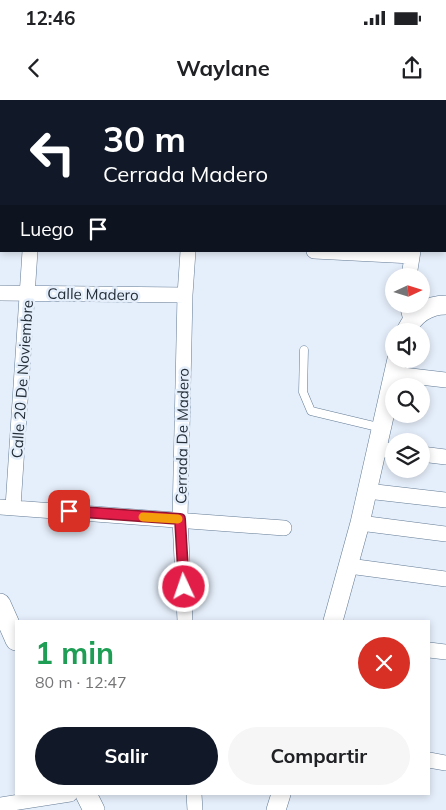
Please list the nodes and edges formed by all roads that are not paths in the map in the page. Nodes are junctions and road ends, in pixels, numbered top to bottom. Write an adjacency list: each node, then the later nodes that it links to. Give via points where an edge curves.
1 (30, 252): 7 (street, Calle 20 De Noviembre)
2 (188, 252): 8 (street, Cerrada De Madero)
3 (347, 252): 4 (street)
4 (413, 254): 5 (street)
5 (410, 268)
6 (0, 293): 7 (street, Calle Madero)
7 (28, 293): 8 (street, Calle Madero); 22 (street, Calle 20 De Noviembre)
8 (185, 295): 23 (street, Cerrada De Madero)
9 (446, 305): 10 (street)
10 (408, 318)
11 (304, 350): 15 (lane, via 303,392 311,411)
12 (395, 368): 15 (street)
13 (402, 368): 14 (street)
14 (446, 380)
15 (382, 428): 16 (street)
16 (385, 444)
17 (385, 452): 20 (street)
18 (430, 455): 19 (street)
19 (446, 457)
20 (367, 491): 21 (street); 24 (street)
21 (446, 500)
22 (7, 507): 23 (street)
23 (180, 519): 25 (street); 30 (street, Cerrada De Madero)
24 (360, 523): 26 (street); 27 (street)
25 (284, 528)
26 (446, 534)
27 (350, 566): 28 (street); 31 (street)
28 (446, 579)
29 (0, 604): 32 (main road)
30 (185, 620)
31 (333, 620)
32 (15, 638)
33 (430, 650): 34 (street)
34 (446, 652)
35 (430, 760): 36 (street)
36 (446, 762)
37 (64, 795): 41 (street)
38 (86, 795): 42 (main road)
39 (194, 795): 43 (street)
40 (281, 795): 44 (street)
41 (0, 805)
42 (94, 810)
43 (195, 810)
44 (276, 810)

